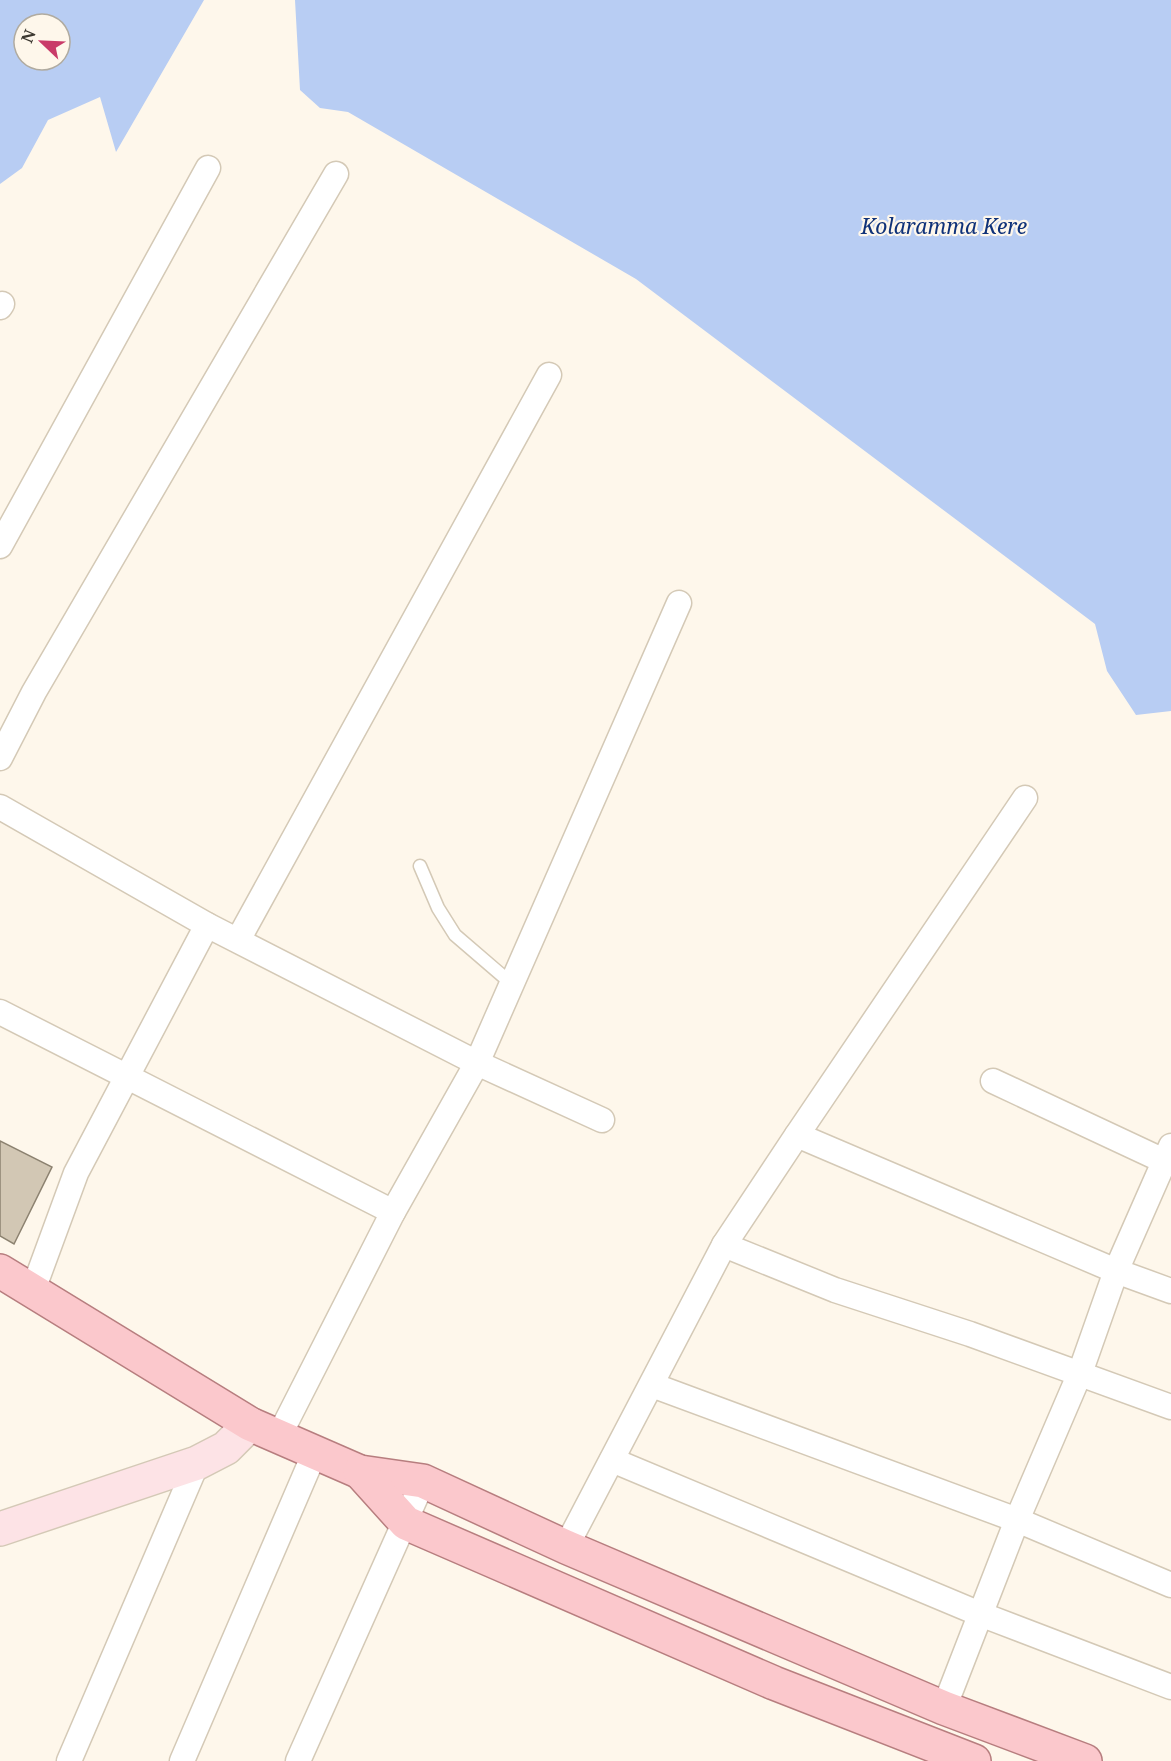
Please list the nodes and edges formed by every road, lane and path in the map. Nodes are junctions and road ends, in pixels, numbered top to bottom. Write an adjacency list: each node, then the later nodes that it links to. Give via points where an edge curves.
1 (208, 168): 4 (street)
2 (336, 174): 6 (street, via 39,682)
3 (549, 375): 11 (street)
4 (0, 546)
5 (680, 603): 12 (street)
6 (0, 758)
7 (1025, 798): 18 (street)
8 (0, 807): 10 (street)
9 (420, 866): 12 (lane, via 455,935)
10 (207, 925): 11 (street); 15 (street)
11 (238, 940): 14 (street)
12 (512, 984): 14 (street)
13 (0, 1012): 15 (street)
14 (477, 1063): 17 (street); 20 (street)
15 (126, 1076): 20 (street); 24 (street, via 76,1173)
16 (993, 1081): 19 (street)
17 (602, 1120)
18 (797, 1135): 21 (street); 23 (street)
19 (1168, 1153): 23 (street)
20 (393, 1212): 29 (street)
21 (724, 1245): 26 (street, via 835,1290); 27 (street)
22 (0, 1271): 24 (main road)
23 (1116, 1272): 25 (street); 26 (street)
24 (33, 1290): 29 (main road)
25 (1171, 1292)
26 (1080, 1373): 28 (street); 35 (street)
27 (652, 1385): 31 (street); 35 (street)
28 (1171, 1407)
29 (264, 1430): 30 (main road); 32 (main road)
30 (315, 1452): 33 (main road); 46 (street)
31 (612, 1460): 38 (street); 40 (street)
32 (197, 1463): 37 (main road); 45 (street)
33 (360, 1472): 34 (main road); 36 (main road)
34 (423, 1481): 36 (street); 38 (main road)
35 (1017, 1520): 39 (street); 40 (street)
36 (406, 1523): 43 (main road); 44 (street)
37 (0, 1529)
38 (566, 1546): 42 (main road)
39 (1171, 1585)
40 (981, 1614): 41 (street); 42 (street)
41 (1171, 1687)
42 (944, 1708): 47 (main road)
43 (954, 1758)
44 (299, 1760)
45 (69, 1761)
46 (182, 1761)
47 (1085, 1761)

